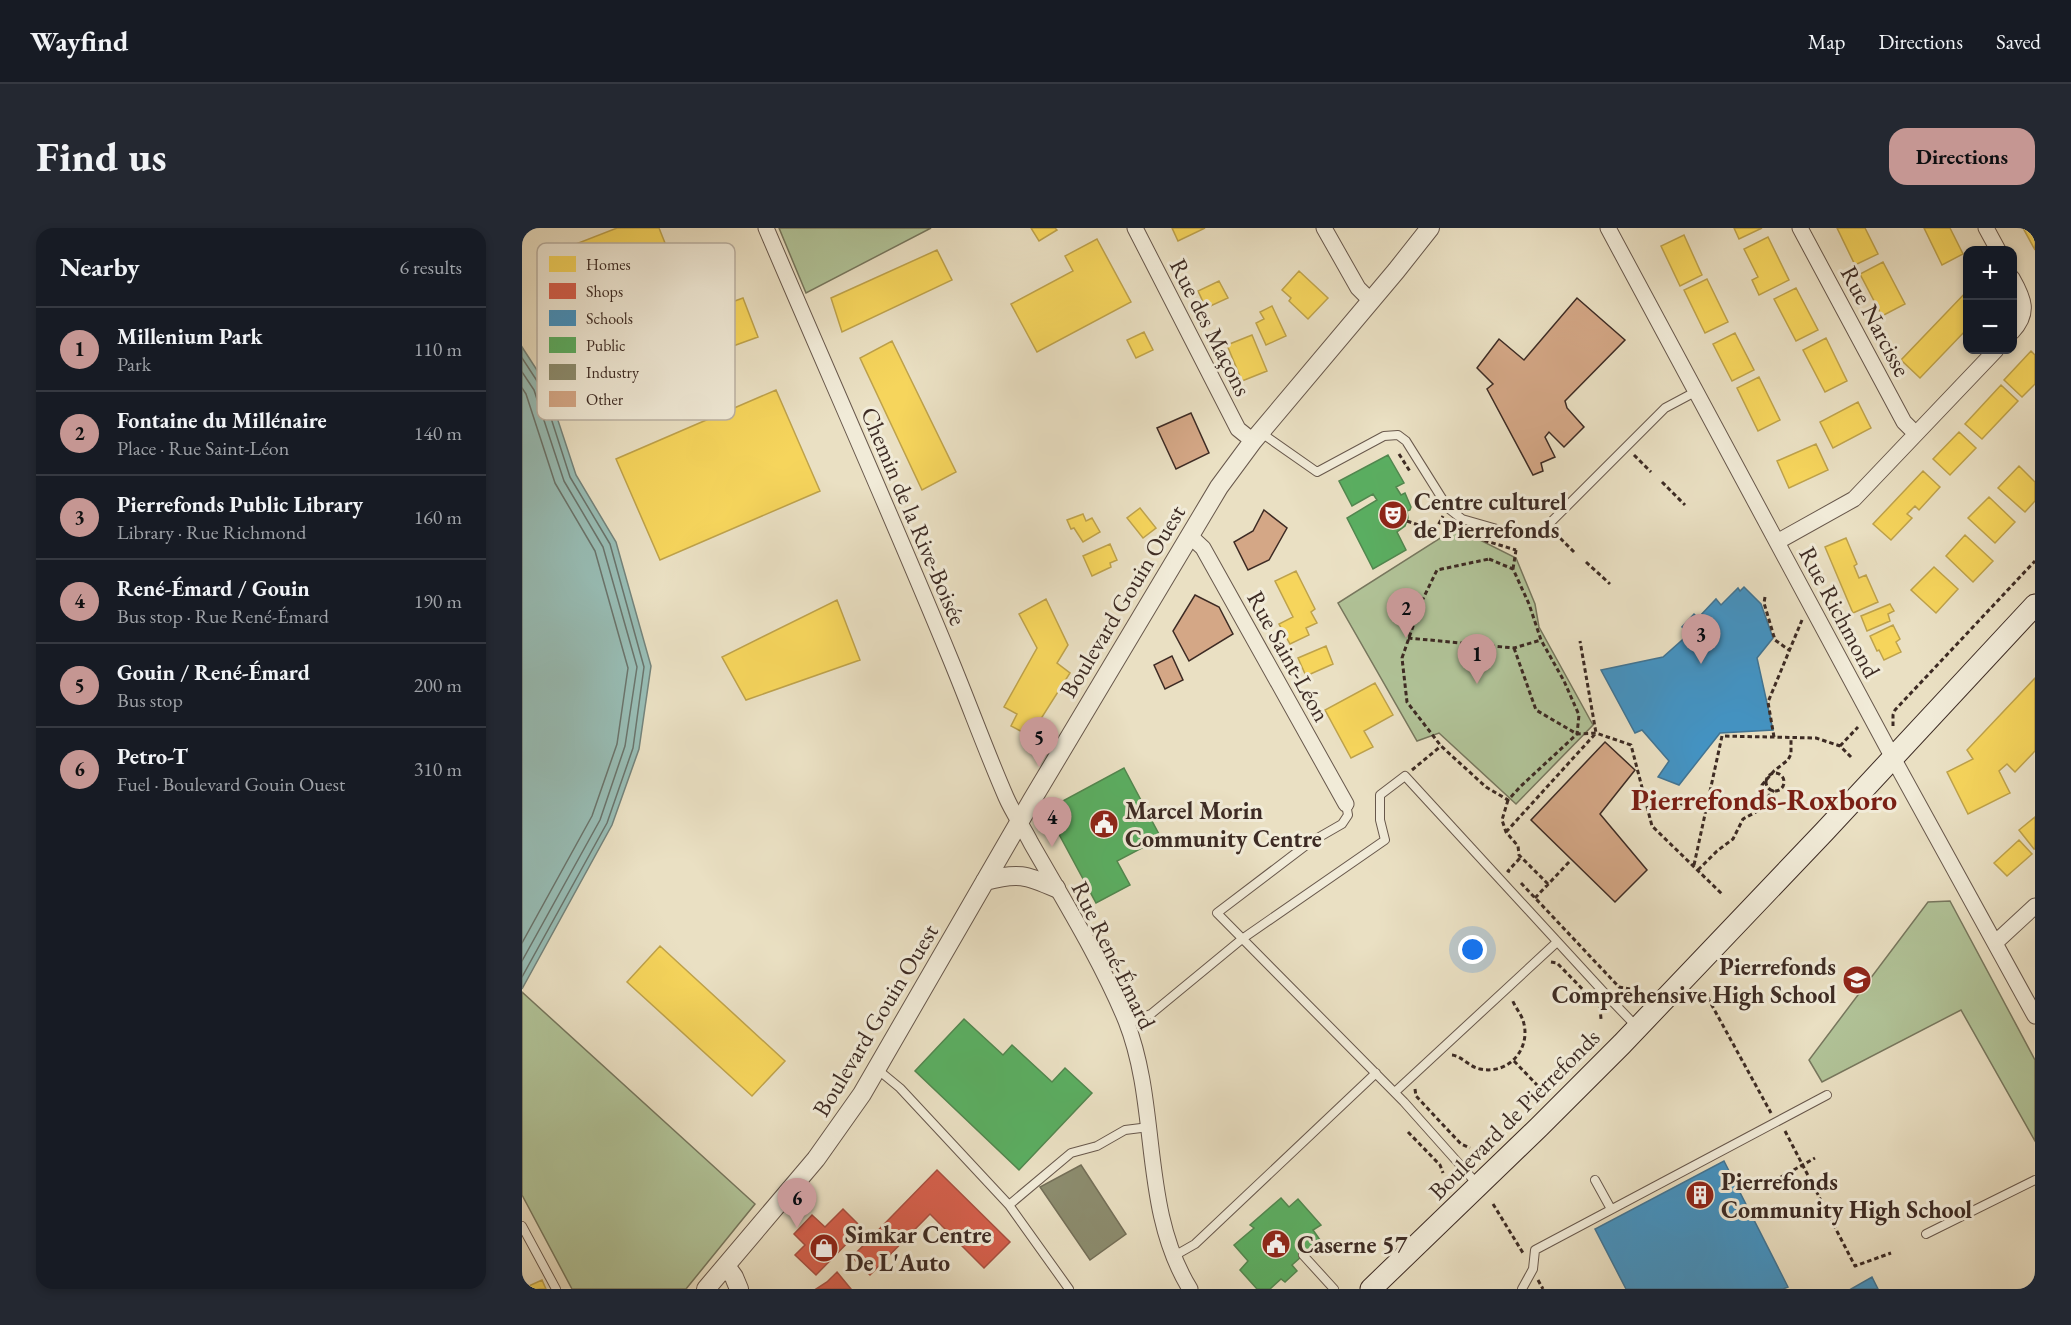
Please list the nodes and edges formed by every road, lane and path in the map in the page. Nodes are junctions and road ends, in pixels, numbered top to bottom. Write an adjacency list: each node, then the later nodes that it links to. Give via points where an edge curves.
1 (766, 228): 57 (street, Chemin de la Rive-Boisée)
2 (1135, 228): 15 (street, Rue des Maçons, via 1238,429)
3 (1324, 228): 10 (street, via 1354,281)
4 (1430, 228): 10 (street, Boulevard Gouin Ouest)
5 (1608, 228): 13 (street, Rue Richmond)
6 (1800, 228): 14 (street, Rue Narcisse, via 1904,422)
7 (1986, 228): 8 (street)
8 (1996, 246)
9 (2017, 287): 11 (street, via 2024,311)
10 (1371, 301): 15 (street, Boulevard Gouin Ouest)
11 (2017, 326)
12 (1992, 354): 14 (street)
13 (1695, 392): 24 (lane, via 1665,408 1539,534); 25 (street, Rue Richmond)
14 (1915, 433): 25 (street, via 1854,499)
15 (1256, 437): 23 (street, Boulevard Gouin Ouest); 24 (lane, via 1317,472 1384,436 1398,435 1406,441 1448,508 1462,519)
16 (1640, 448): 17 (path, via 1633,454)
17 (1650, 472)
18 (1662, 482): 19 (path)
19 (1685, 505)
20 (1445, 511): 21 (path, via 1435,531)
21 (1407, 521)
22 (1555, 533): 26 (path)
23 (1189, 535): 55 (street, Rue Saint-Léon, via 1203,548); 57 (street, Boulevard Gouin Ouest)
24 (1518, 535): 29 (path)
25 (1777, 542): 48 (street, Rue Richmond)
26 (1574, 552)
27 (2035, 561): 39 (path)
28 (1586, 562): 30 (path)
29 (1513, 569): 34 (path, via 1489,559 1437,570); 35 (path)
30 (1610, 584)
31 (1765, 597): 38 (path, via 1775,640)
32 (2035, 605): 48 (main road, Boulevard de Pierrefonds)
33 (1801, 621): 38 (path)
34 (1408, 638): 37 (path); 45 (path, via 1402,658 1407,702)
35 (1541, 640): 37 (path); 42 (path, via 1579,715)
36 (1580, 641): 41 (path)
37 (1514, 648): 42 (path, via 1536,710)
38 (1789, 650): 43 (path, via 1768,702)
39 (1893, 715)
40 (1858, 727): 46 (path)
41 (1596, 733): 42 (path); 52 (path, via 1631,745); 58 (path)
42 (1577, 734): 53 (path)
43 (1774, 737): 44 (path); 56 (path, via 1722,736)
44 (1791, 738): 46 (path, via 1816,738); 50 (path, via 1788,760)
45 (1441, 746): 49 (path); 53 (path, via 1486,787)
46 (1840, 746): 47 (path)
47 (1851, 757)
48 (1893, 758): 71 (street, Rue Richmond); 79 (main road, Boulevard de Pierrefonds)
49 (1423, 761)
50 (1768, 778): 51 (path, via 1768,786); 51 (path, via 1778,774 1784,779 1782,788); 54 (path, via 1762,785)
51 (1774, 790): 54 (path)
52 (1643, 794): 56 (path); 61 (path, via 1652,826)
53 (1508, 800): 58 (path, via 1502,820)
54 (1762, 803): 62 (path, via 1756,812 1743,819 1733,839)
55 (1346, 804): 69 (lane, via 1348,815 1342,824 1309,843 1217,913)
56 (1706, 810): 61 (path)
57 (1020, 822): 63 (street, Boulevard Gouin Ouest); 65 (street, Rue René-Émard)
58 (1506, 832): 59 (path, via 1518,846)
59 (1521, 857): 64 (path); 67 (path, via 1508,871)
60 (1571, 860): 64 (path)
61 (1694, 867): 62 (path)
62 (1698, 870): 66 (path)
63 (985, 881): 65 (street, via 1021,875); 82 (street, Boulevard Gouin Ouest)
64 (1548, 884): 67 (path)
65 (1056, 888): 78 (street, Rue René-Émard)
66 (1722, 894)
67 (1535, 897): 73 (path, via 1619,987)
68 (2035, 906): 71 (street)
69 (1242, 939): 70 (lane, via 1385,840 1380,795 1405,776); 78 (lane, via 1151,1014); 83 (lane)
70 (1557, 942): 79 (lane); 86 (lane)
71 (1995, 943): 76 (street, Rue Richmond)
72 (1544, 963): 77 (path, via 1557,963 1600,1007)
73 (1630, 989)
74 (1514, 990): 81 (path, via 1511,997 1522,1016 1525,1033)
75 (1704, 991): 88 (path)
76 (2035, 1016)
77 (1601, 1018)
78 (1127, 1023): 90 (street, Rue René-Émard, via 1143,1080)
79 (1638, 1027): 99 (main road, Boulevard de Pierrefonds)
80 (1463, 1060): 81 (path, via 1483,1070)
81 (1514, 1061): 84 (path)
82 (877, 1069): 101 (lane, via 900,1088); 109 (street, Boulevard Gouin Ouest, via 816,1159)
83 (1376, 1073): 86 (lane); 108 (lane, via 1196,1244)
84 (1537, 1085)
85 (1415, 1088): 92 (path, via 1416,1096 1461,1144)
86 (1395, 1092): 99 (lane)
87 (1827, 1095): 102 (lane)
88 (1770, 1113)
89 (1782, 1126): 94 (path)
90 (1149, 1127): 101 (lane, via 1125,1130 1097,1146 1071,1153); 108 (street, Rue René-Émard, via 1161,1213)
91 (1408, 1132): 95 (path)
92 (1470, 1148)
93 (1815, 1158): 94 (path)
94 (1803, 1165): 98 (path); 106 (path, via 1855,1266)
95 (1443, 1173)
96 (1595, 1180): 102 (lane)
97 (2035, 1180): 104 (lane)
98 (1774, 1181)
99 (1479, 1186): 116 (main road, Boulevard de Pierrefonds)
100 (1493, 1204): 105 (path)
101 (1009, 1205): 113 (lane)
102 (1611, 1209): 117 (lane, via 1534,1250 1533,1269)
103 (522, 1226): 111 (lane)
104 (1926, 1234)
105 (1522, 1252)
106 (1891, 1253)
107 (1303, 1255): 115 (lane)
108 (1174, 1256): 114 (street, Rue René-Émard)
109 (726, 1266): 110 (street, Boulevard Gouin Ouest); 112 (street)
110 (709, 1288)
111 (556, 1289)
112 (739, 1289)
113 (1069, 1289)
114 (1190, 1289)
115 (1334, 1289)
116 (1371, 1289)
117 (1522, 1289)

